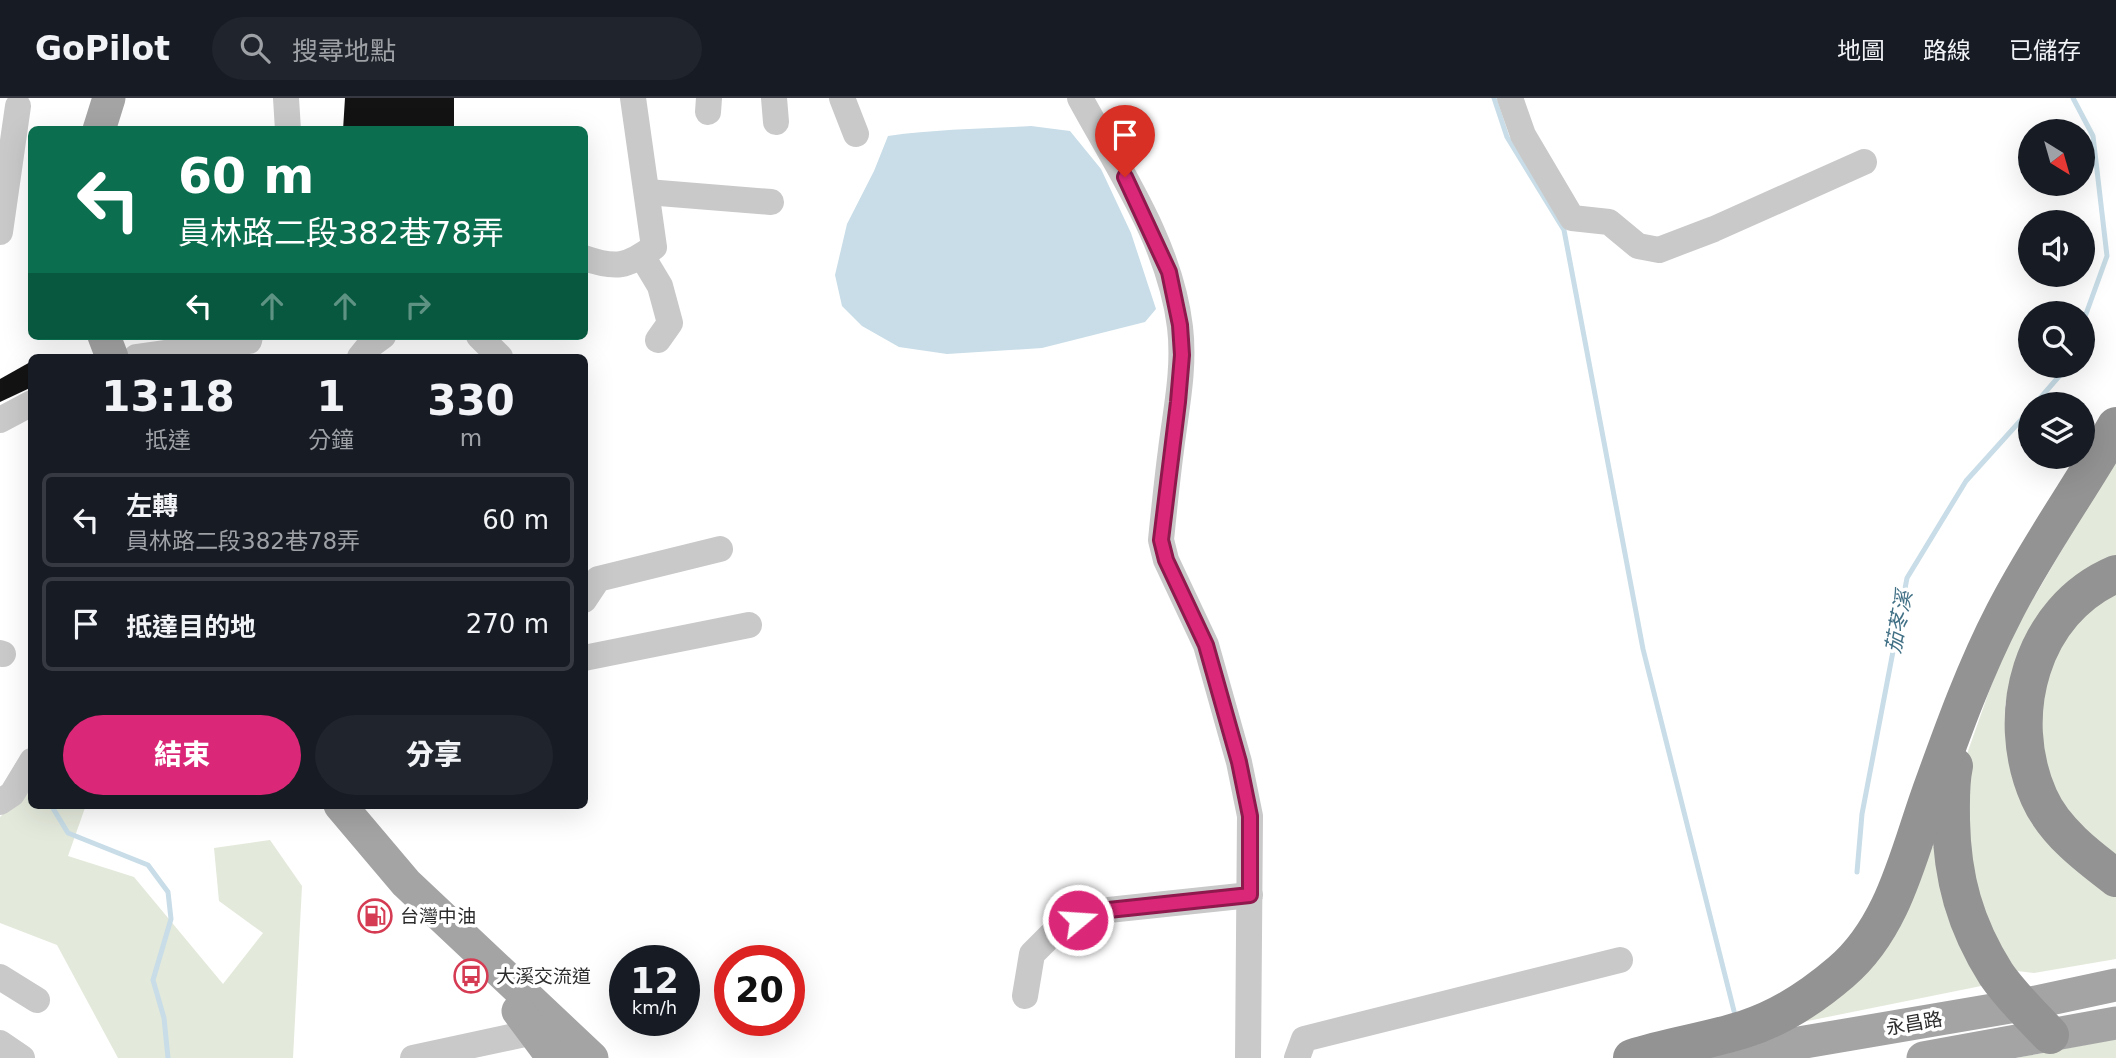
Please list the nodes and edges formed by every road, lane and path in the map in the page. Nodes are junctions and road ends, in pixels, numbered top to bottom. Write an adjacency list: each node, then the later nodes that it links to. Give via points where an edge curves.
1 (109, 98): 8 (main road)
2 (286, 98): 9 (street)
3 (634, 98): 13 (street)
4 (842, 98): 10 (street)
5 (1080, 98): 38 (street, via 1144,215 1169,272 1182,355 1161,540 1206,645 1239,762 1250,816)
6 (1510, 98): 11 (street, via 1523,135 1572,218 1609,222 1637,246 1659,250)
7 (18, 106): 12 (street)
8 (100, 126)
9 (288, 126)
10 (856, 134)
11 (1864, 162)
12 (13, 167): 15 (street)
13 (647, 192): 14 (street); 16 (street, via 654,247)
14 (771, 202)
15 (0, 232)
16 (642, 256): 17 (street, via 632,263); 20 (street, via 660,286 670,323)
17 (588, 259)
18 (377, 340): 23 (street)
19 (483, 340): 24 (street)
20 (658, 340)
21 (250, 345): 22 (street)
22 (164, 354)
23 (362, 354)
24 (497, 354)
25 (28, 405): 26 (street)
26 (0, 420)
27 (2116, 426): 33 (highway, via 2004,612)
28 (720, 549): 30 (street, via 598,579)
29 (2116, 574): 37 (highway, via 2099,581 2073,603 2048,633 2032,662 2022,731 2040,799 2062,832)
30 (588, 594)
31 (749, 625): 32 (street)
32 (588, 657)
33 (1969, 690): 45 (highway, via 1951,783 1952,854 1961,900 1976,939); 55 (highway, via 1900,882 1879,926 1843,971 1784,1012 1747,1029)
34 (28, 768): 35 (street, via 12,794)
35 (0, 802)
36 (343, 809): 39 (main road, via 406,883)
37 (2116, 877)
38 (1250, 895): 43 (street, via 1099,911 1058,929 1032,954); 53 (street)
39 (453, 925): 49 (main road); 52 (main road)
40 (1620, 960): 54 (street, via 1304,1039)
41 (0, 977): 44 (street)
42 (2116, 985): 45 (main road, 永昌路)
43 (1025, 996)
44 (37, 1000)
45 (2022, 1005): 47 (highway); 56 (main road, 永昌路)
46 (2116, 1023): 47 (main road, 永昌路)
47 (2050, 1035): 57 (main road, 永昌路)
48 (0, 1043): 50 (street)
49 (544, 1045): 51 (street)
50 (22, 1058)
51 (413, 1058)
52 (592, 1058)
53 (1248, 1058)
54 (1297, 1058)
55 (1632, 1058)
56 (1711, 1058)
57 (1923, 1058)

